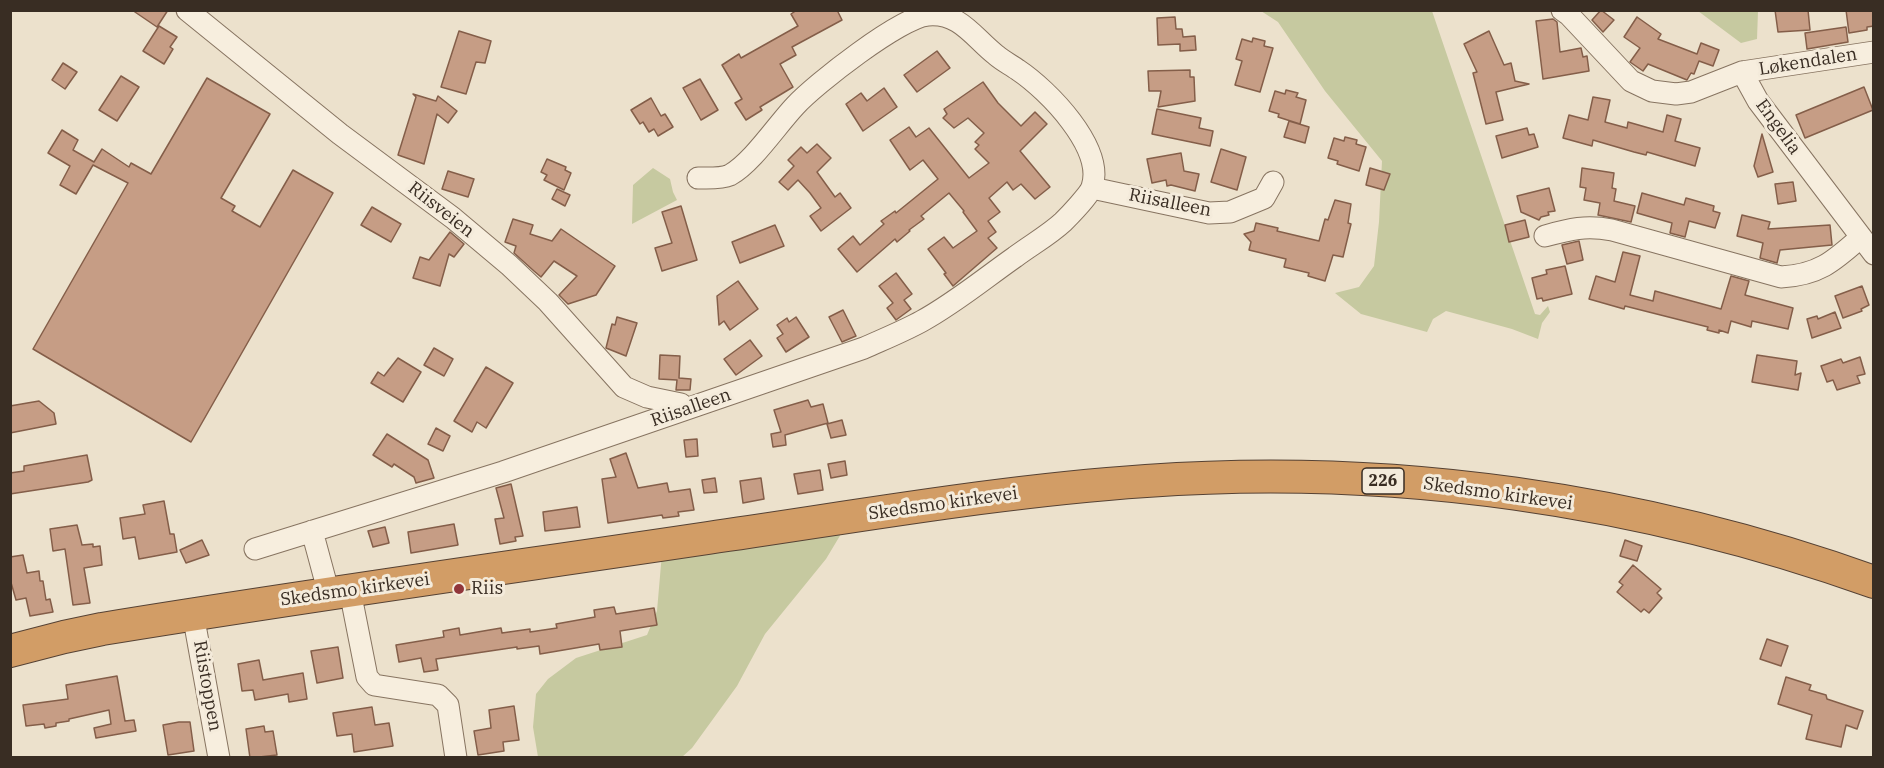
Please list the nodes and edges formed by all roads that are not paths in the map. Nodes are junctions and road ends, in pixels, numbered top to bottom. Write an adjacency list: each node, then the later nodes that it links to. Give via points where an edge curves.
1 (187, 10): 11 (street, Riisveien, via 509,265 548,302 624,387 647,397 681,404)
2 (1562, 10): 4 (street, via 1631,81 1652,91 1691,92)
3 (1874, 52): 4 (street, Løkendalen)
4 (1742, 72): 9 (street, Engelia, via 1758,101)
5 (698, 178): 7 (street, via 729,175 796,104 834,71 904,22 943,15 957,20 1042,88 1073,123 1091,160)
6 (1273, 182): 7 (street, Riisalleen, via 1264,198 1230,212 1209,213)
7 (1092, 188): 11 (street, Riisalleen, via 1063,222 923,321 864,348)
8 (1545, 236): 9 (street, via 1574,228 1603,228 1781,277 1818,270)
9 (1860, 238): 10 (street, Engelia)
10 (1874, 254)
11 (687, 410): 12 (street, Riisalleen)
12 (312, 531): 13 (street, Riisalleen); 15 (street)
13 (255, 549)
14 (1874, 582): 15 (highway, Skedsmo kirkevei / 226, via 1728,537 1548,499 1415,483 1256,477 1146,481 1024,493)
15 (340, 592): 16 (highway, Skedsmo kirkevei / 226); 19 (street, via 367,677 374,685 438,695 448,705)
16 (193, 614): 17 (highway, Skedsmo kirkevei / 226, via 73,635); 18 (street, Riistoppen)
17 (10, 651)
18 (219, 758)
19 (456, 758)

